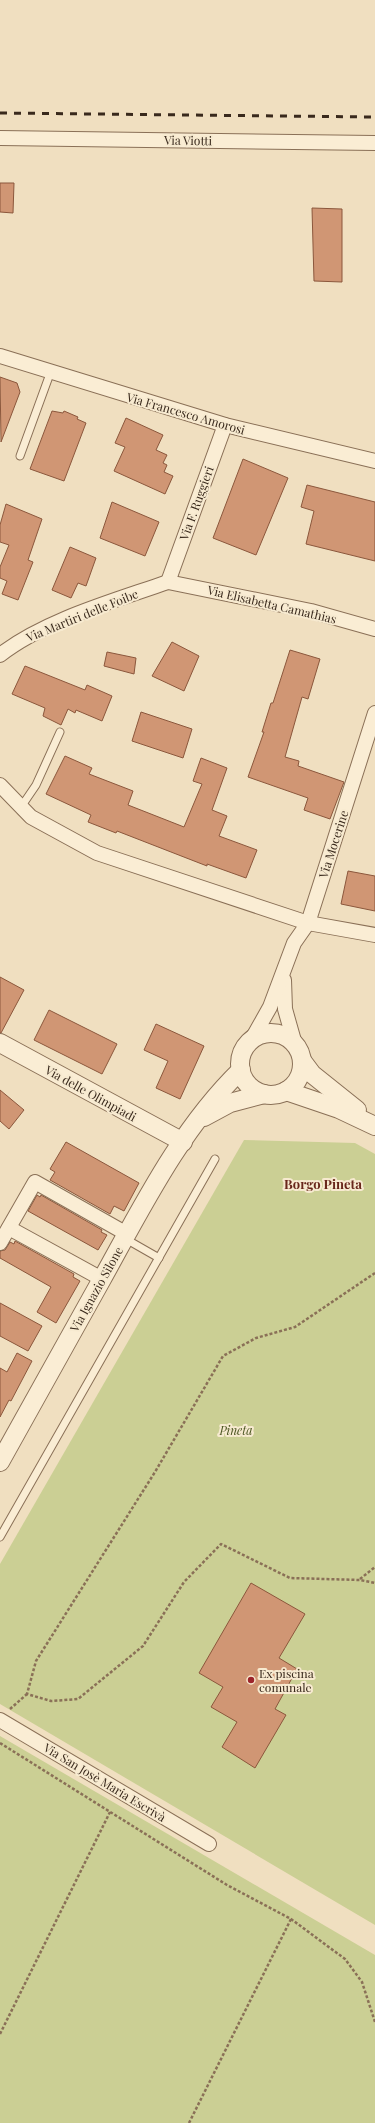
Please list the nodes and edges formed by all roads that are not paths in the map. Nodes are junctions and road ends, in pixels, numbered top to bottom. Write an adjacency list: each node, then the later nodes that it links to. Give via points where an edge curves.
1 (0, 138): 2 (street, Via Viotti)
2 (375, 143)
3 (0, 356): 4 (street, Via Francesco Amorosi)
4 (51, 372): 5 (street, Via Francesco Amorosi); 6 (lane)
5 (225, 425): 7 (street, Via Francesco Amorosi); 8 (street, Via F. Ruggieri)
6 (20, 456)
7 (375, 461)
8 (168, 582): 9 (street, Via Elisabetta Camathias, via 311,611); 10 (street, Via Martiri delle Foibe, via 61,622 27,637)
9 (375, 629)
10 (0, 655)
11 (375, 713): 15 (street, Via Mocerine)
12 (60, 732): 14 (lane, via 36,785)
13 (0, 785): 14 (street)
14 (21, 807): 15 (street, via 31,817 97,853)
15 (308, 923): 16 (street); 17 (street, Via Mocerine, via 294,943)
16 (375, 935)
17 (284, 972): 18 (street, Via Mocerine, via 270,1007); 19 (street, Via Mocerine, via 285,1009)
18 (252, 1039): 19 (street, via 260,1034 278,1033); 22 (street, via 242,1053)
19 (294, 1042): 21 (street, via 299,1048)
20 (0, 1043): 27 (street, Via delle Olimpiadi)
21 (303, 1062): 23 (street, via 299,1079); 26 (street, via 310,1072)
22 (241, 1070): 24 (street, via 249,1086); 25 (street, Via Ignazio Silone, via 216,1096)
23 (286, 1091): 24 (street, via 279,1094); 26 (street, via 339,1109)
24 (264, 1094): 25 (street, Via Ignazio Silone, via 230,1103)
25 (198, 1120): 27 (street, Via Ignazio Silone)
26 (375, 1125)
27 (183, 1142): 30 (street, Via Ignazio Silone)
28 (215, 1159): 32 (lane)
29 (10, 1228): 30 (street, via 35,1182); 31 (street); 33 (street)
30 (126, 1236): 32 (lane); 33 (street, Via Ignazio Silone)
31 (0, 1244)
32 (159, 1258): 35 (lane)
33 (102, 1279): 34 (street, Via Ignazio Silone)
34 (0, 1462)
35 (1, 1532)
36 (3, 1716): 37 (street, Via San Josè Maria Escrivà)
37 (210, 1844)

